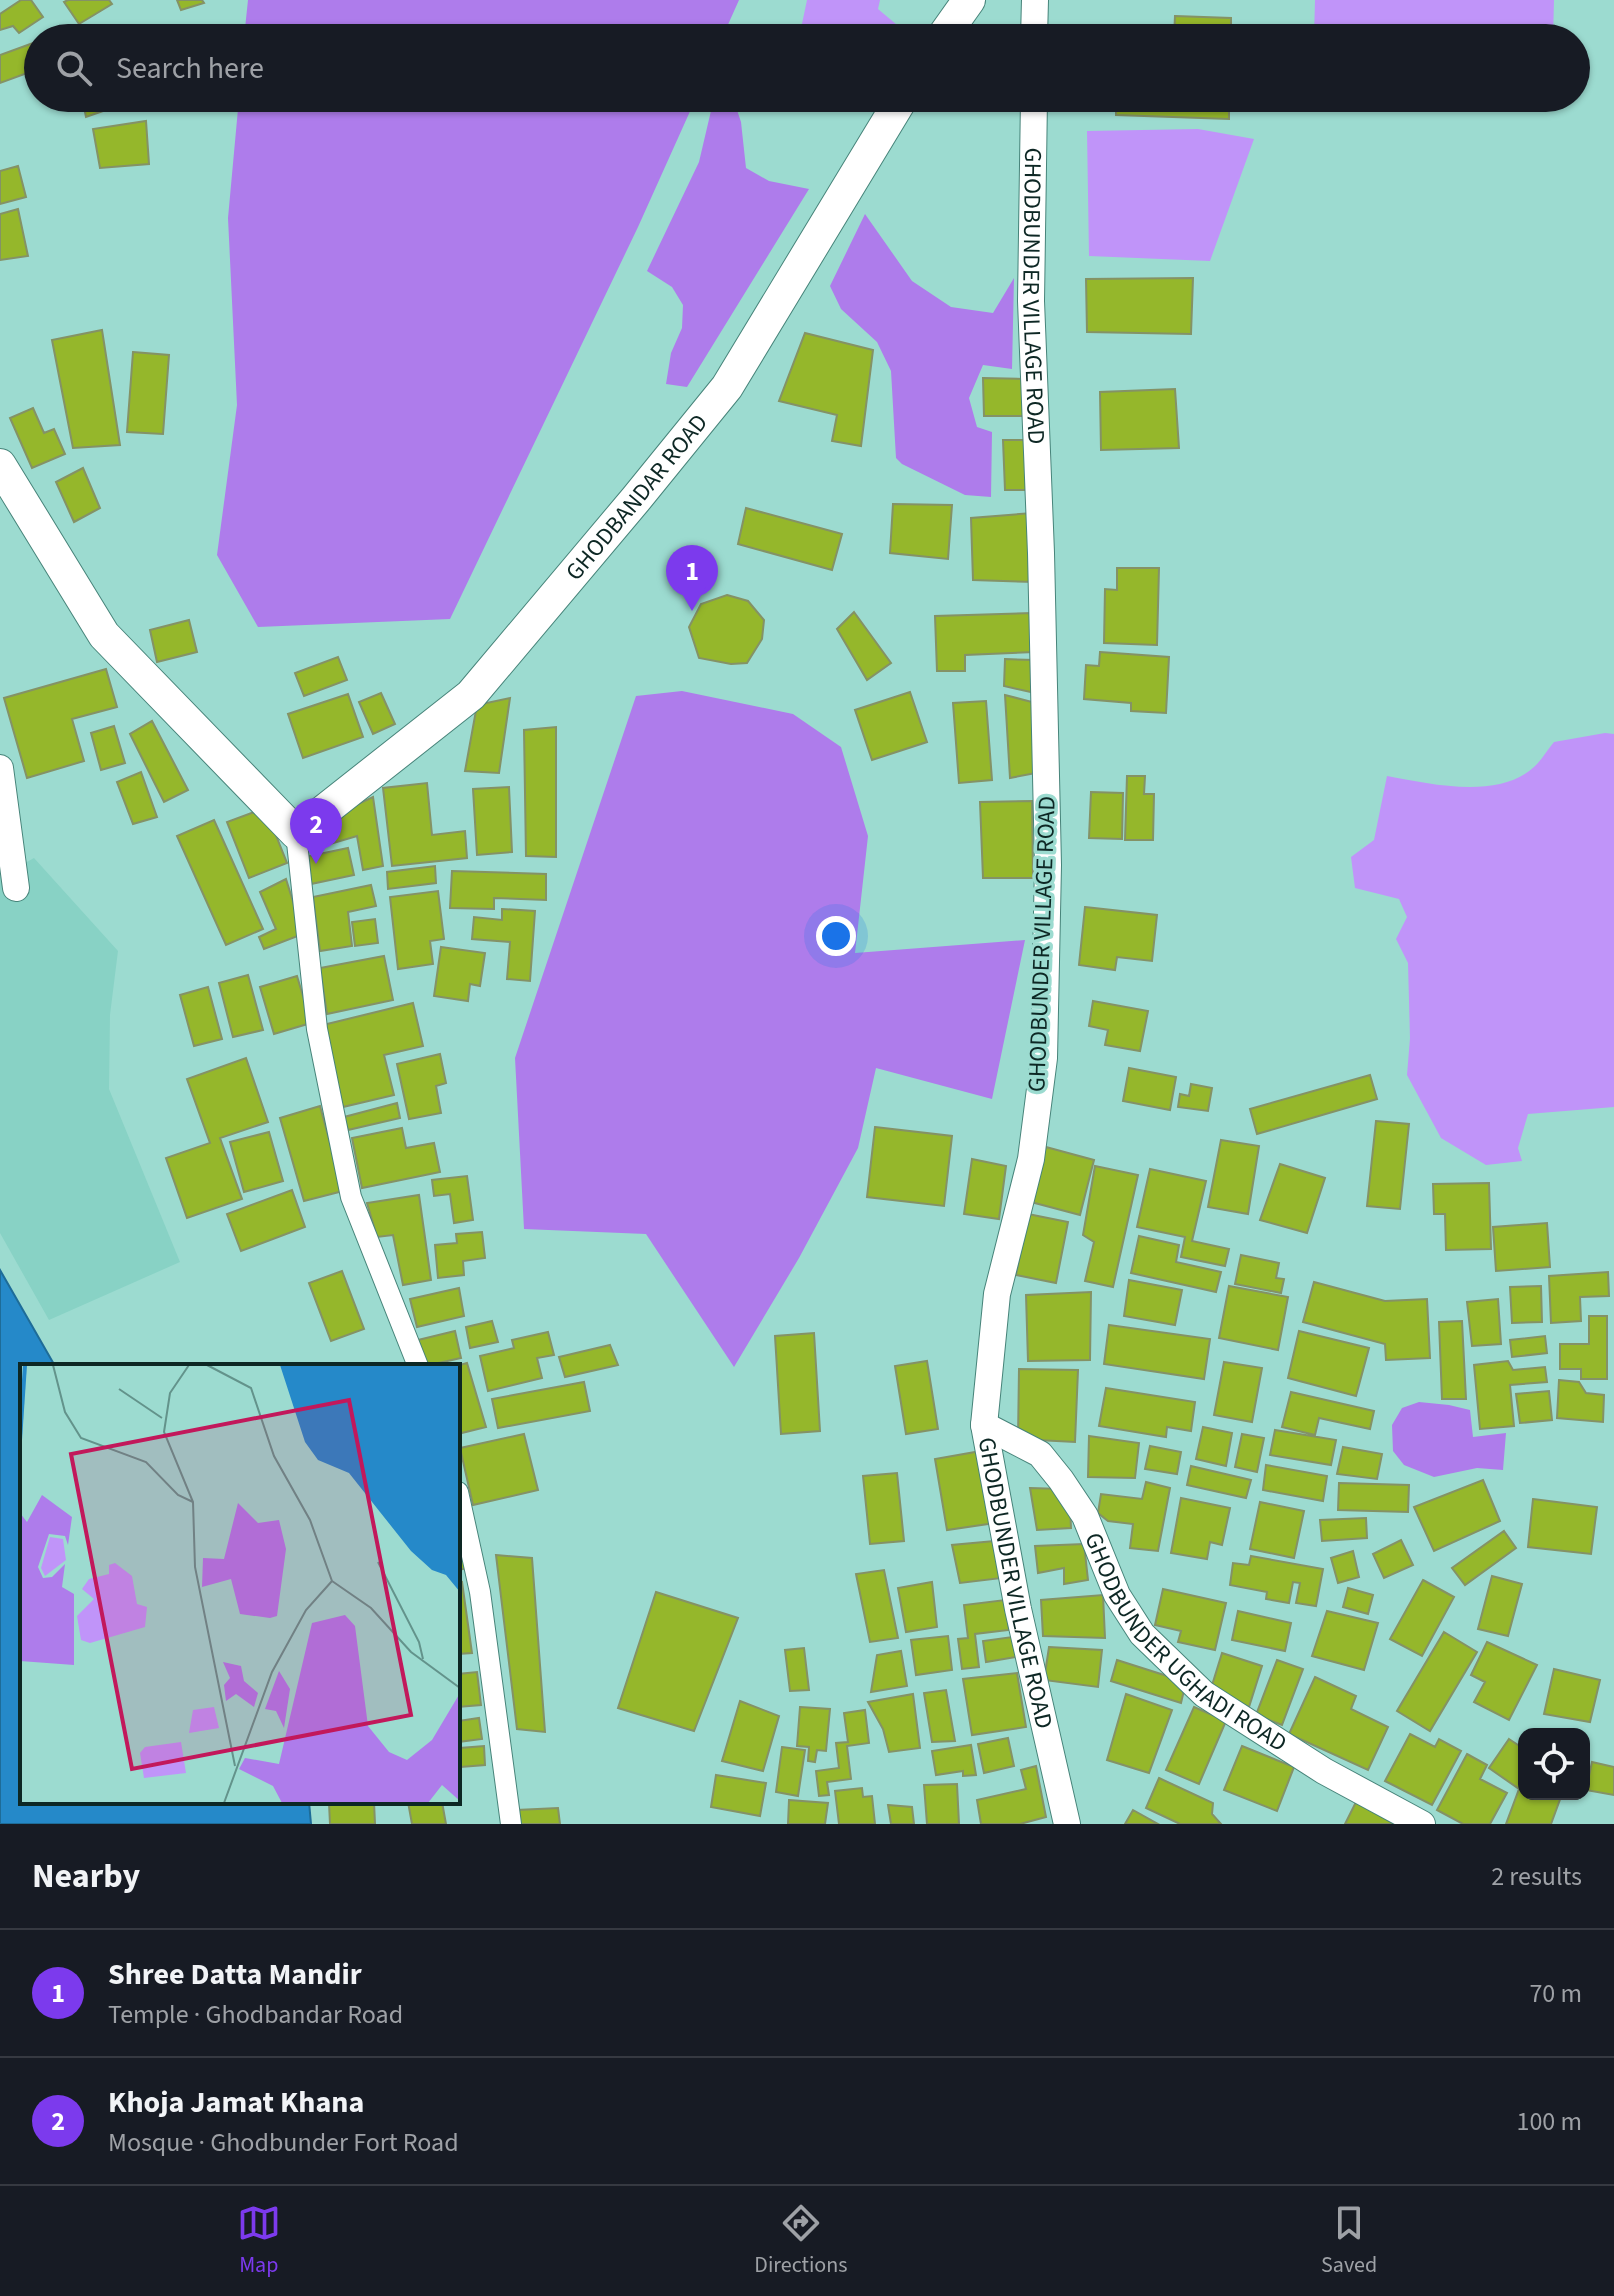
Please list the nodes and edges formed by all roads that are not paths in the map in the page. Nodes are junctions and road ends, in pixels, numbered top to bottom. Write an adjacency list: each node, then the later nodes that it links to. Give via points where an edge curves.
1 (969, 0): 3 (street)
2 (1035, 0): 4 (street)
3 (952, 24)
4 (1034, 24)
5 (894, 112): 9 (street, GHODBANDAR ROAD, via 727,387 636,499 471,695)
6 (1034, 112): 12 (street, GHODBUNDER VILLAGE ROAD, via 1031,301 1048,865 1044,1058 1031,1159 997,1294)
7 (0, 465): 9 (street, via 104,635)
8 (0, 768): 10 (street)
9 (296, 833): 11 (street, via 317,1029 351,1197)
10 (16, 888)
11 (417, 1364)
12 (984, 1425): 15 (street, GHODBUNDER VILLAGE ROAD, via 1018,1609); 16 (street, GHODBUNDER UGHADI ROAD, via 1040,1454 1085,1516 1117,1595 1142,1634 1204,1694 1324,1771)
13 (460, 1501): 14 (street, via 480,1592)
14 (511, 1824)
15 (1067, 1824)
16 (1422, 1824)

